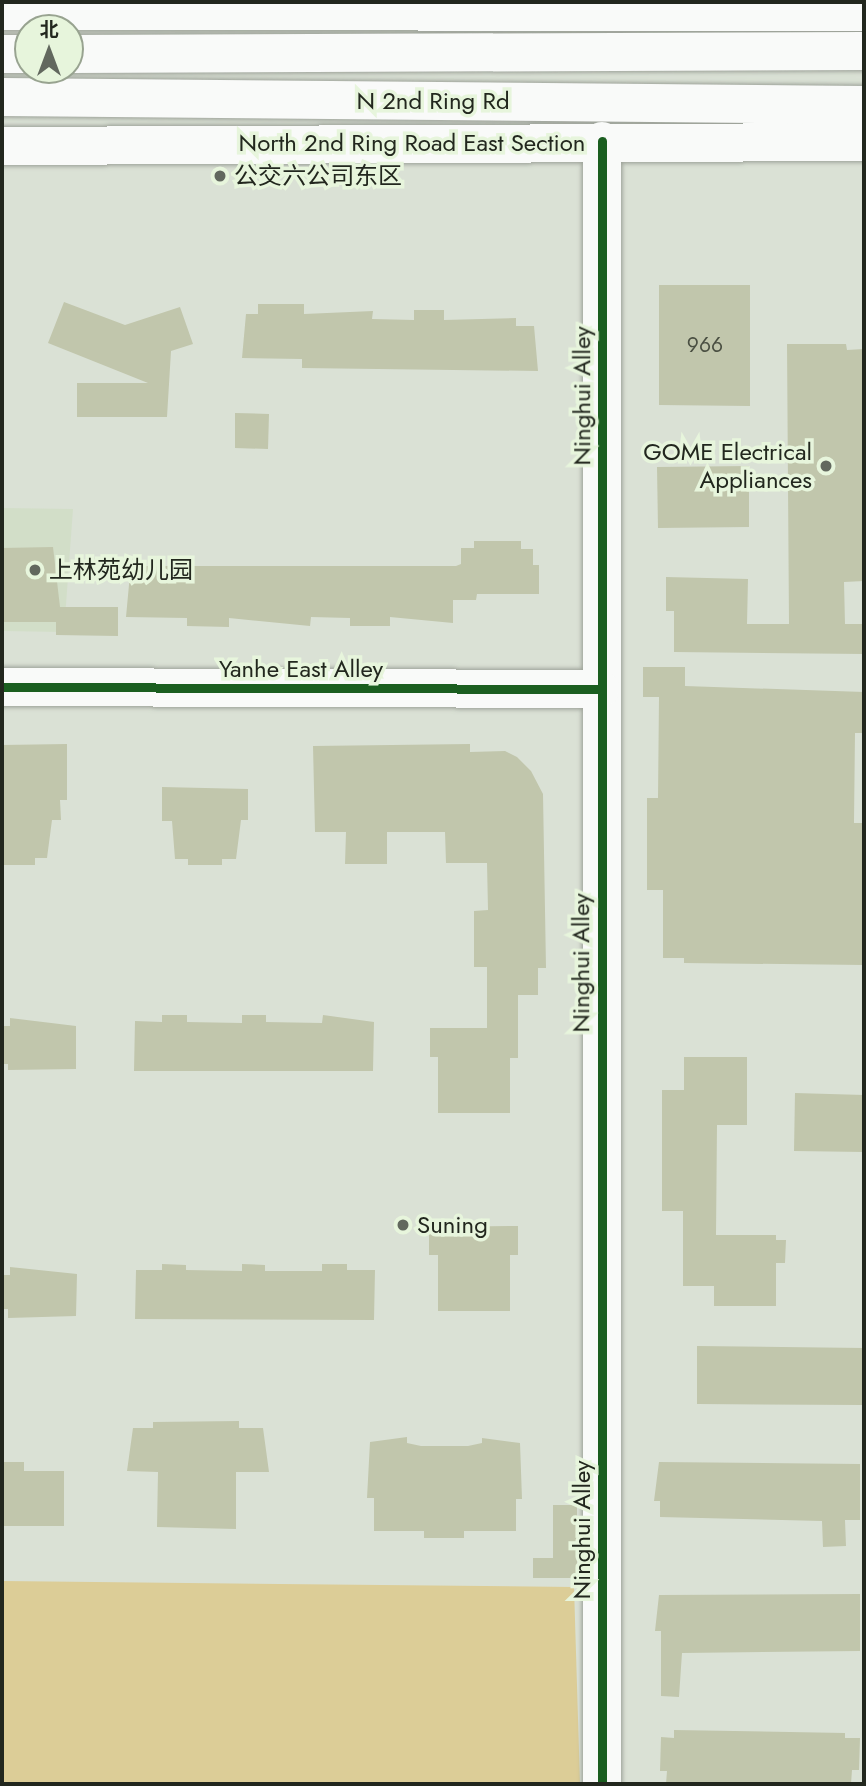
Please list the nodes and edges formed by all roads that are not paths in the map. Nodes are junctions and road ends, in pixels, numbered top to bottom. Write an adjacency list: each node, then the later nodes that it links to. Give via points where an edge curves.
1 (2, 11): 2 (main road)
2 (864, 12)
3 (864, 51): 4 (main road, N 2nd Ring Rd)
4 (84, 54)
5 (2, 97): 6 (main road, N 2nd Ring Rd)
6 (864, 105)
7 (602, 141): 8 (main road, North 2nd Ring Road East Section); 9 (main road, North 2nd Ring Road East Section); 11 (main road, Ninghui Alley)
8 (864, 142)
9 (2, 146)
10 (2, 687): 11 (main road, Yanhe East Alley)
11 (600, 689): 12 (main road, Ninghui Alley)
12 (602, 1784)

